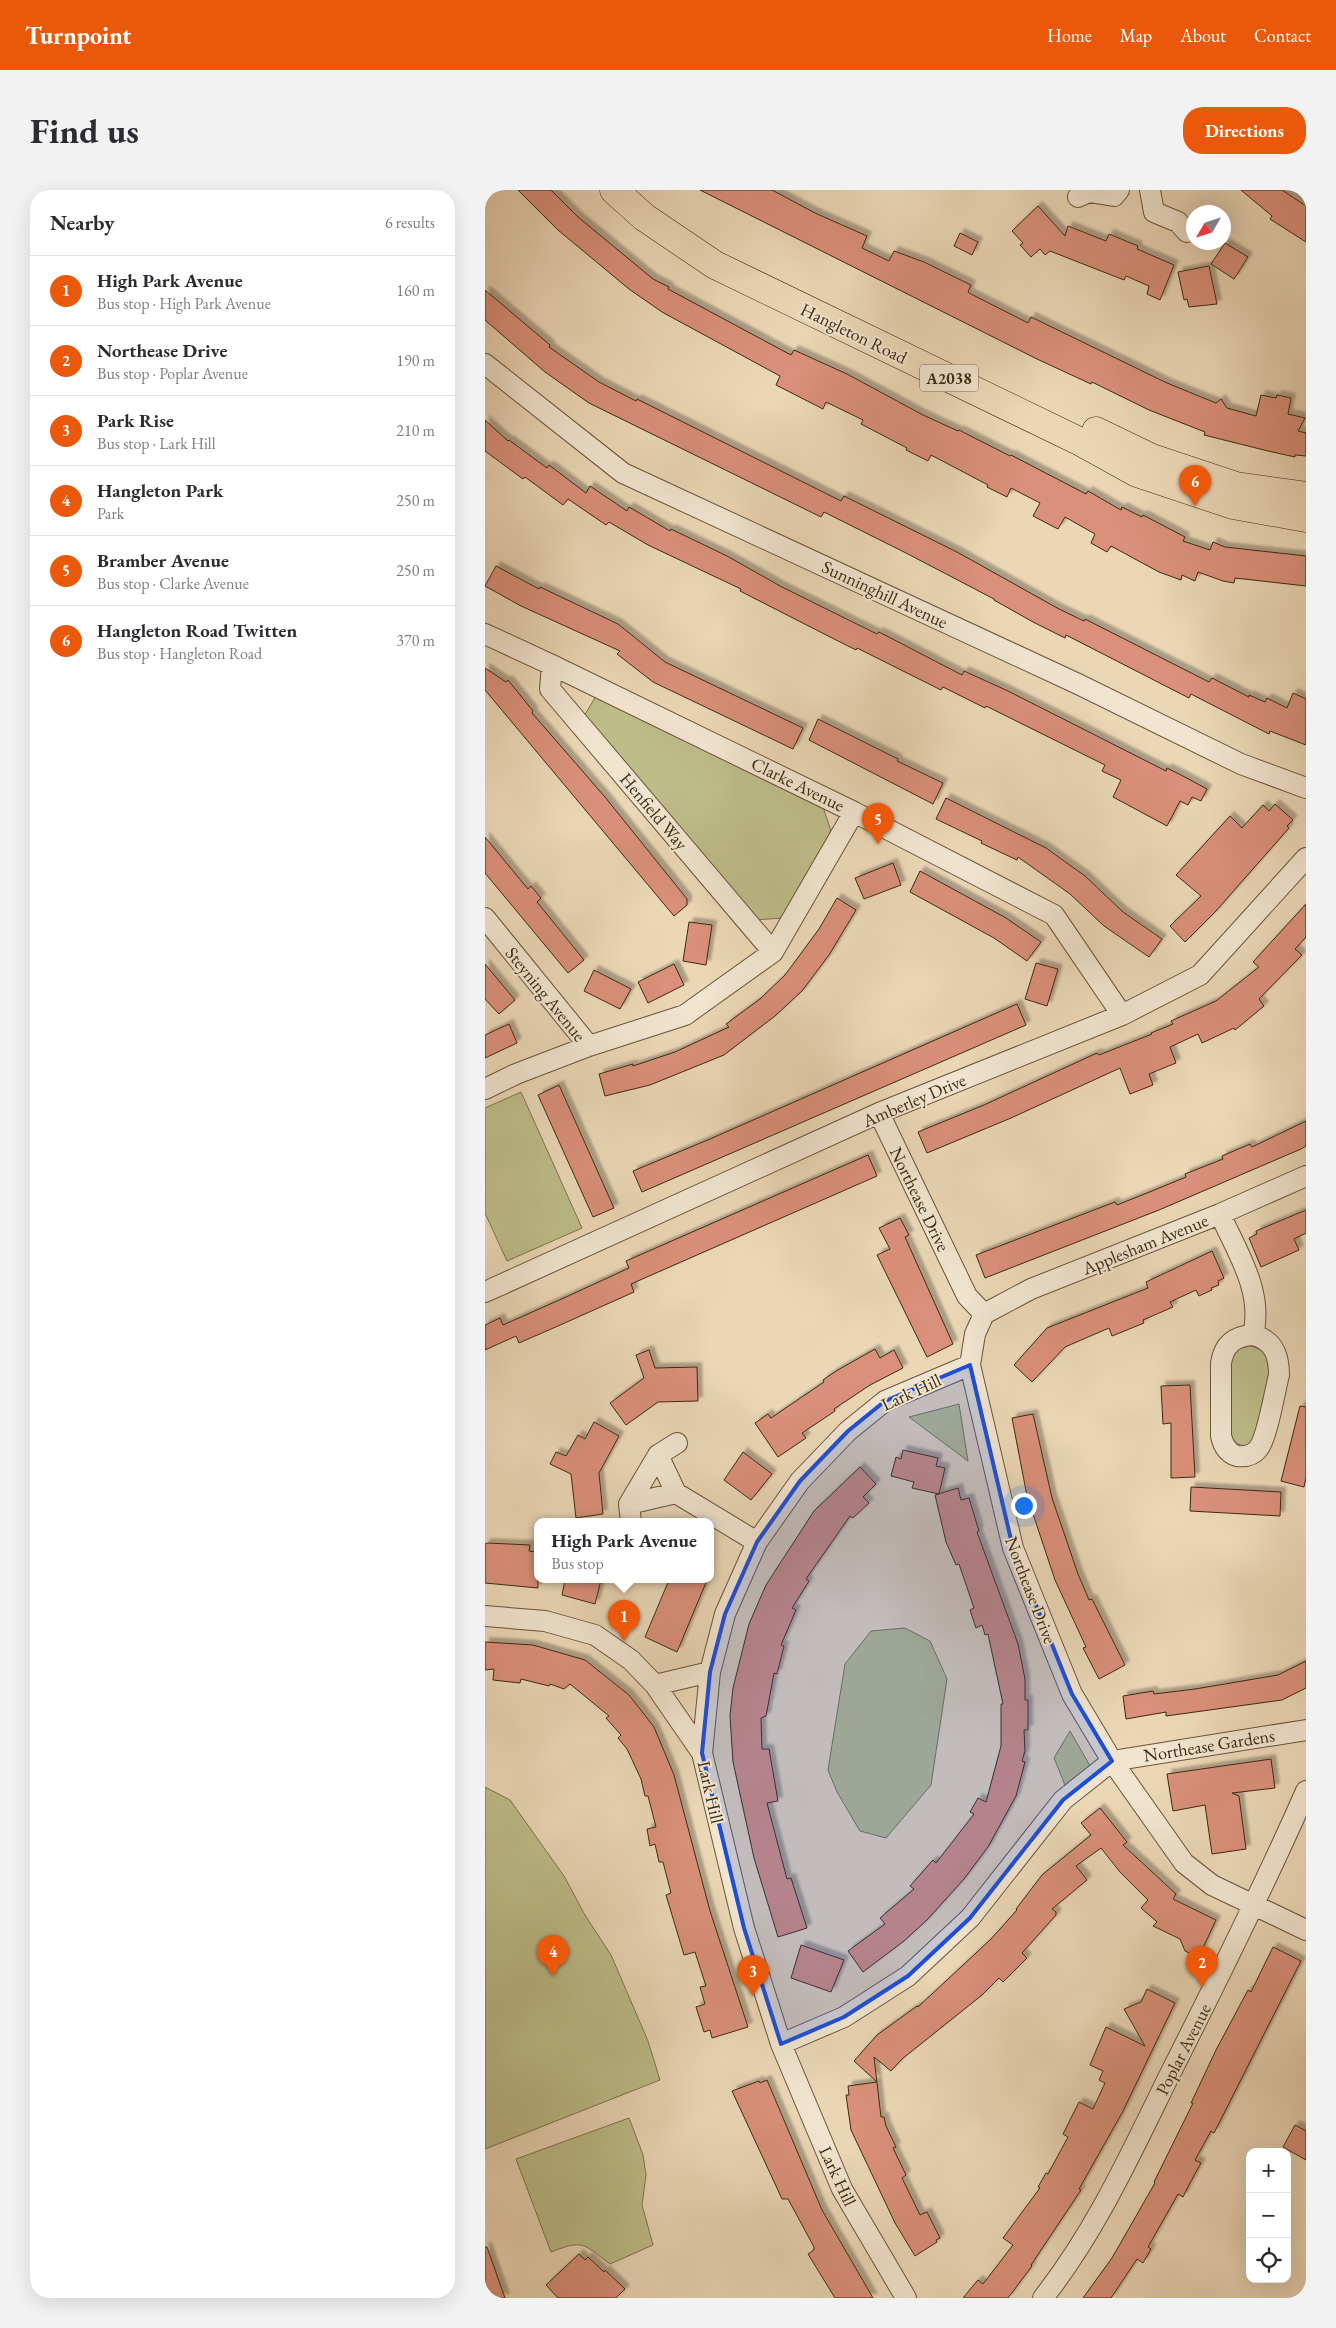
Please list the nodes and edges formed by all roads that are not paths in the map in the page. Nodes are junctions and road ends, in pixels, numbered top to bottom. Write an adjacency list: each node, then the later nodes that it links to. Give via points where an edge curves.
1 (613, 190): 7 (main road, Hangleton Road / A2038, via 644,217 695,252)
2 (641, 190): 7 (main road, Hangleton Road / A2038)
3 (1119, 190): 5 (street, via 1114,196 1089,192)
4 (1150, 190): 6 (street, via 1154,212 1179,222)
5 (1078, 197)
6 (1186, 231)
7 (785, 290): 9 (main road, Hangleton Road / A2038)
8 (485, 364): 14 (street, Sunninghill Avenue, via 623,473 1078,684 1241,764)
9 (1085, 435): 10 (main road, Hangleton Road / A2038, via 1236,486); 11 (main road, Hangleton Road / A2038, via 1137,473 1233,505)
10 (1306, 496)
11 (1306, 518)
12 (485, 634): 13 (street, Clarke Avenue)
13 (553, 664): 15 (street, Clarke Avenue); 18 (street, Henfield Way, via 550,688)
14 (1306, 788)
15 (854, 812): 18 (street); 19 (street, Clarke Avenue, via 1054,916)
16 (1306, 858): 19 (street, Amberley Drive, via 1200,976)
17 (485, 918): 20 (street, Steyning Avenue)
18 (773, 952): 20 (street, via 685,1015)
19 (1122, 1015): 22 (street, Amberley Drive)
20 (589, 1046): 21 (street)
21 (485, 1089)
22 (879, 1113): 25 (street, Amberley Drive); 26 (street, Northease Drive, via 967,1296)
23 (1306, 1176): 24 (street, Applesham Avenue)
24 (1220, 1214): 26 (street, Applesham Avenue, via 1031,1289); 27 (street, via 1252,1285 1257,1315)
25 (485, 1292)
26 (984, 1314): 28 (street, Northease Drive, via 975,1334)
27 (1253, 1335): 27 (street, via 1275,1349 1279,1375 1262,1443 1252,1454 1239,1456 1223,1446 1221,1436 1221,1363 1223,1353 1232,1341)
28 (970, 1365): 33 (street, Lark Hill, via 885,1401 848,1431 800,1481); 39 (street, Northease Drive, via 1013,1548 1072,1694)
29 (677, 1443): 30 (street)
30 (658, 1455): 31 (street); 32 (street)
31 (676, 1493): 32 (street); 33 (street)
32 (630, 1513)
33 (757, 1542): 35 (street, Lark Hill, via 725,1614)
34 (485, 1616): 36 (street, via 545,1621 595,1635 631,1660)
35 (710, 1672): 36 (street); 38 (street, Lark Hill)
36 (655, 1684): 38 (street)
37 (1306, 1730): 39 (street, Northease Gardens)
38 (702, 1753): 43 (street, Lark Hill, via 744,1928)
39 (1112, 1761): 41 (street, Northease Drive, via 1184,1863 1211,1885); 43 (street, via 1063,1800 970,1918 908,1976 844,2017)
40 (1306, 1791): 41 (street, Poplar Avenue)
41 (1254, 1906): 42 (street, Northease Drive); 45 (street, Poplar Avenue, via 1105,2205)
42 (1306, 1930)
43 (781, 2044): 44 (street, Lark Hill, via 842,2189)
44 (906, 2298)
45 (1043, 2298)

